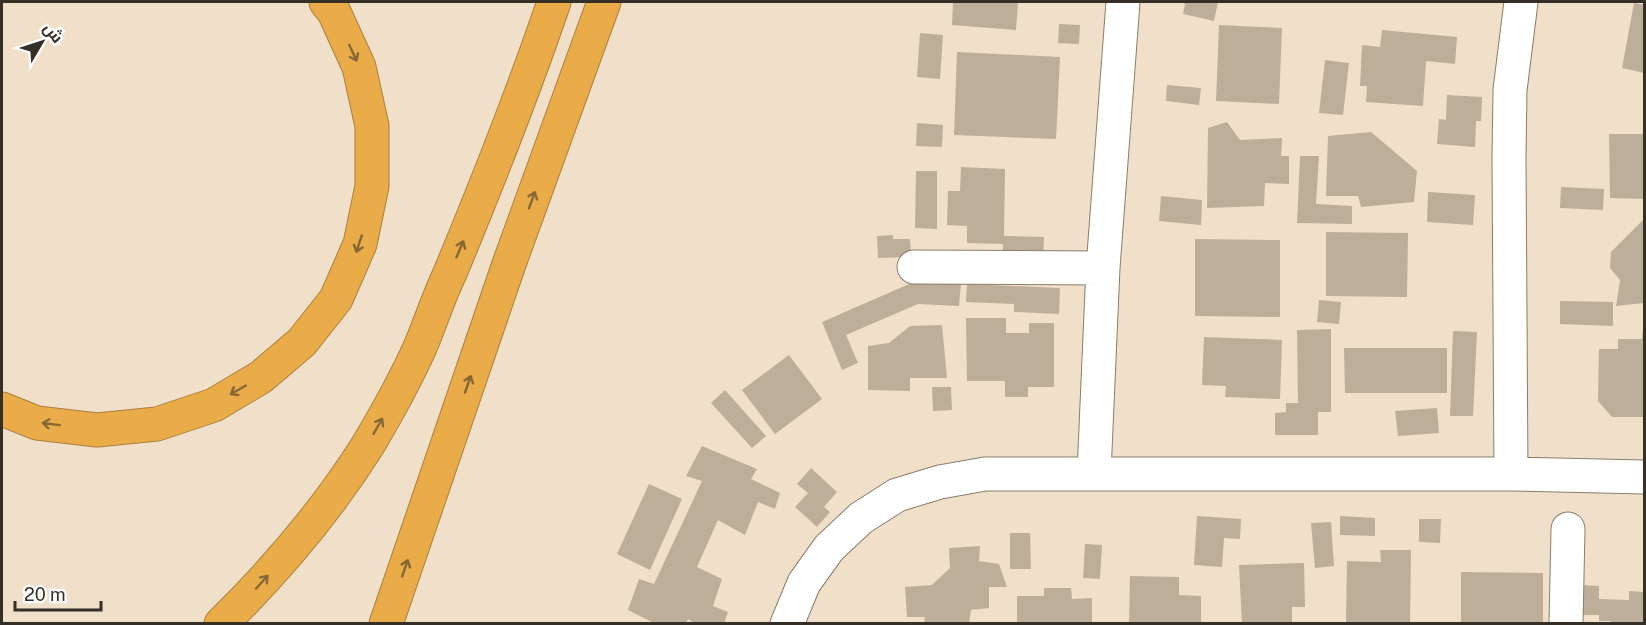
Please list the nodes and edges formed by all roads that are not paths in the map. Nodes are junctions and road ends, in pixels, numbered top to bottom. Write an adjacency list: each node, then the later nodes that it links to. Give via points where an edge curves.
1 (326, 2): 8 (highway, one-way to 8, via 359,67 372,126 372,186 360,244 336,299 302,342 261,377 214,405 157,424 97,430 37,423)
2 (554, 2): 13 (highway, one-way to 2, via 290,551 330,500 400,389 472,220)
3 (604, 2): 14 (highway, one-way to 3)
4 (1123, 2): 7 (street)
5 (1521, 2): 10 (street, via 1510,90)
6 (914, 267): 7 (street)
7 (1103, 268): 9 (street)
8 (2, 409)
9 (1094, 473): 10 (street); 15 (street, via 985,474 897,495 861,518 829,548 804,584)
10 (1511, 474): 11 (street)
11 (1644, 477)
12 (1568, 529): 16 (street)
13 (221, 624)
14 (386, 624)
15 (787, 624)
16 (1566, 624)

